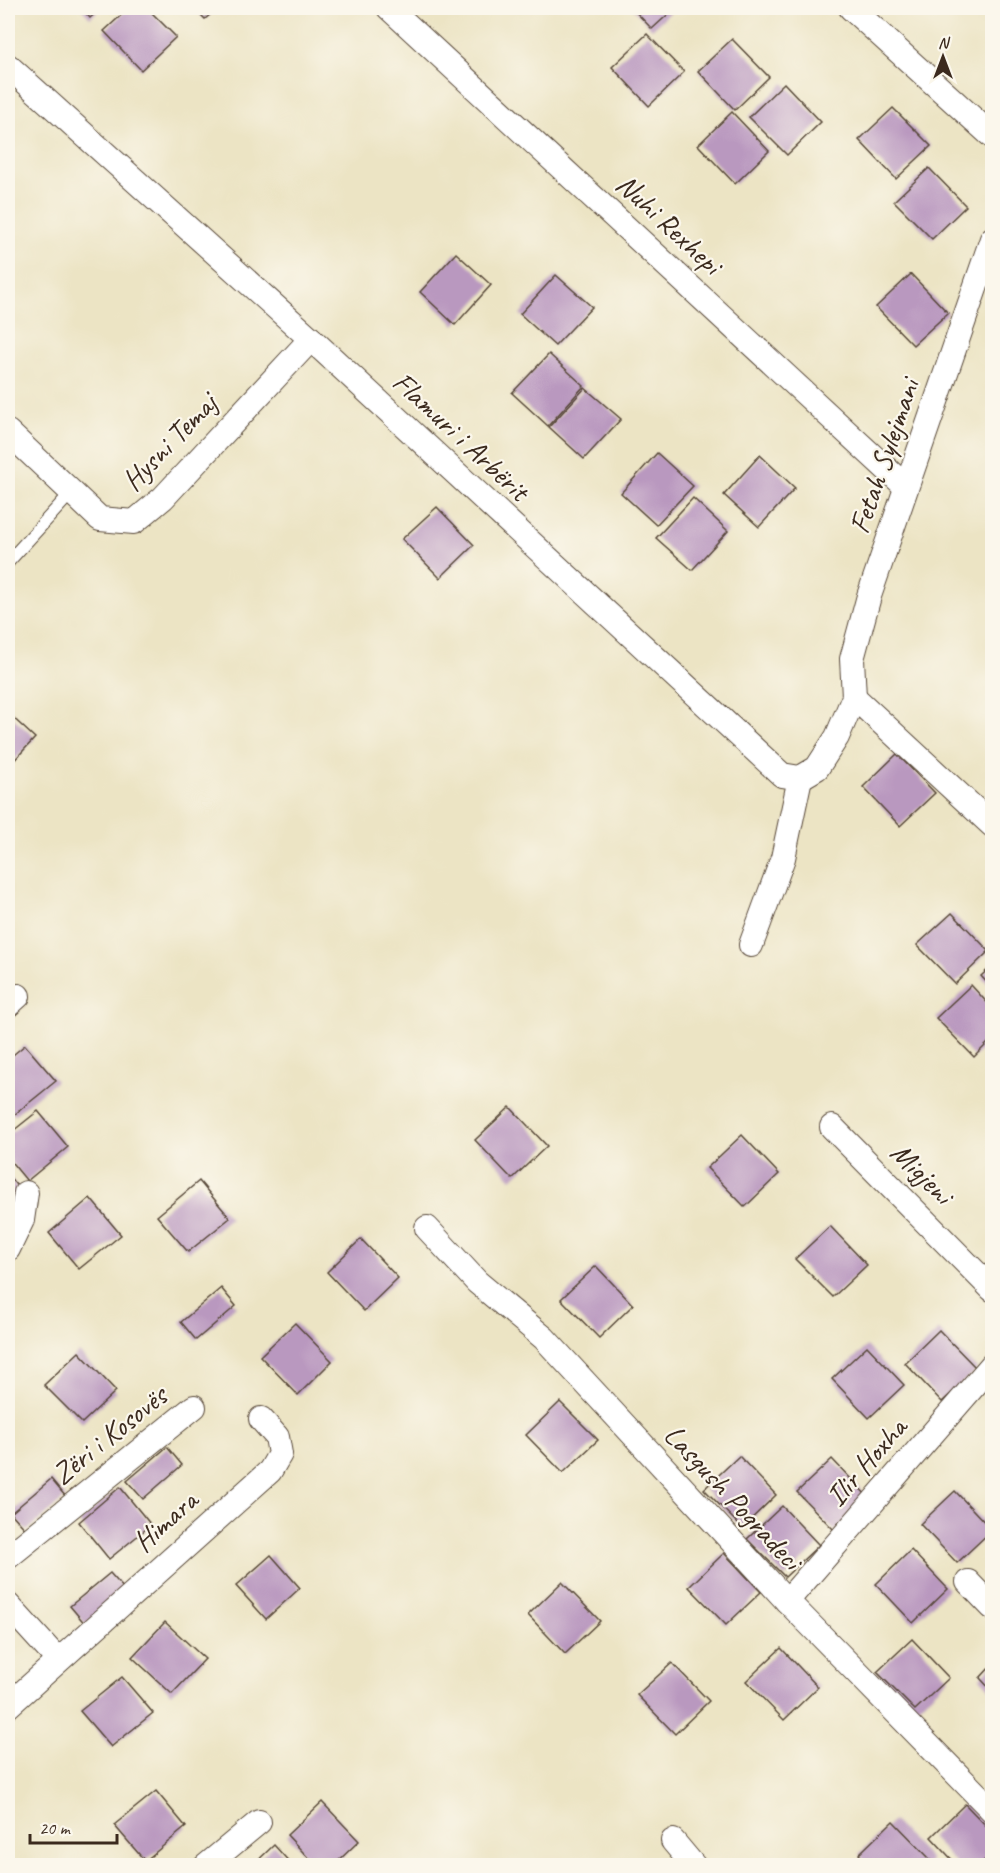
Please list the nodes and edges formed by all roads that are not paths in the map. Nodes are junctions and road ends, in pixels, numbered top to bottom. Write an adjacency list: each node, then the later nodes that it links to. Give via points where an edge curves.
1 (389, 8): 8 (street, Nuhi Rexhepi)
2 (851, 8): 4 (street)
3 (8, 66): 6 (street, Flamuri i Arbërit)
4 (993, 136)
5 (993, 239): 8 (street, Fetah Sylejmani)
6 (311, 339): 9 (street, Hysni Temaj, via 163,498 134,522 100,519); 12 (street, Flamuri i Arbërit, via 782,775)
7 (8, 432): 9 (street, Hysni Temaj)
8 (906, 487): 11 (street, Fetah Sylejmani, via 852,659)
9 (71, 493): 10 (lane)
10 (8, 562)
11 (854, 697): 12 (street, via 837,737 816,768); 13 (street)
12 (800, 777): 14 (street, via 783,858)
13 (993, 825)
14 (751, 945)
15 (832, 1127): 19 (street, Migjeni)
16 (26, 1193): 18 (street, via 22,1220)
17 (427, 1228): 25 (street, Lasgush Pogradeci, via 477,1282 544,1338)
18 (8, 1249)
19 (993, 1289)
20 (993, 1365): 25 (street, Ilir Hoxha)
21 (194, 1407): 23 (street, Zëri i Kosovës)
22 (261, 1419): 28 (street, Himara, via 277,1437 280,1454 270,1471)
23 (8, 1557)
24 (968, 1582): 27 (street)
25 (787, 1601): 30 (street, Lasgush Pogradeci)
26 (8, 1605): 28 (street)
27 (993, 1607)
28 (58, 1660): 29 (street, Himara)
29 (8, 1706)
30 (993, 1810)
31 (259, 1822): 33 (street)
32 (673, 1841): 34 (street)
33 (206, 1866)
34 (694, 1866)

